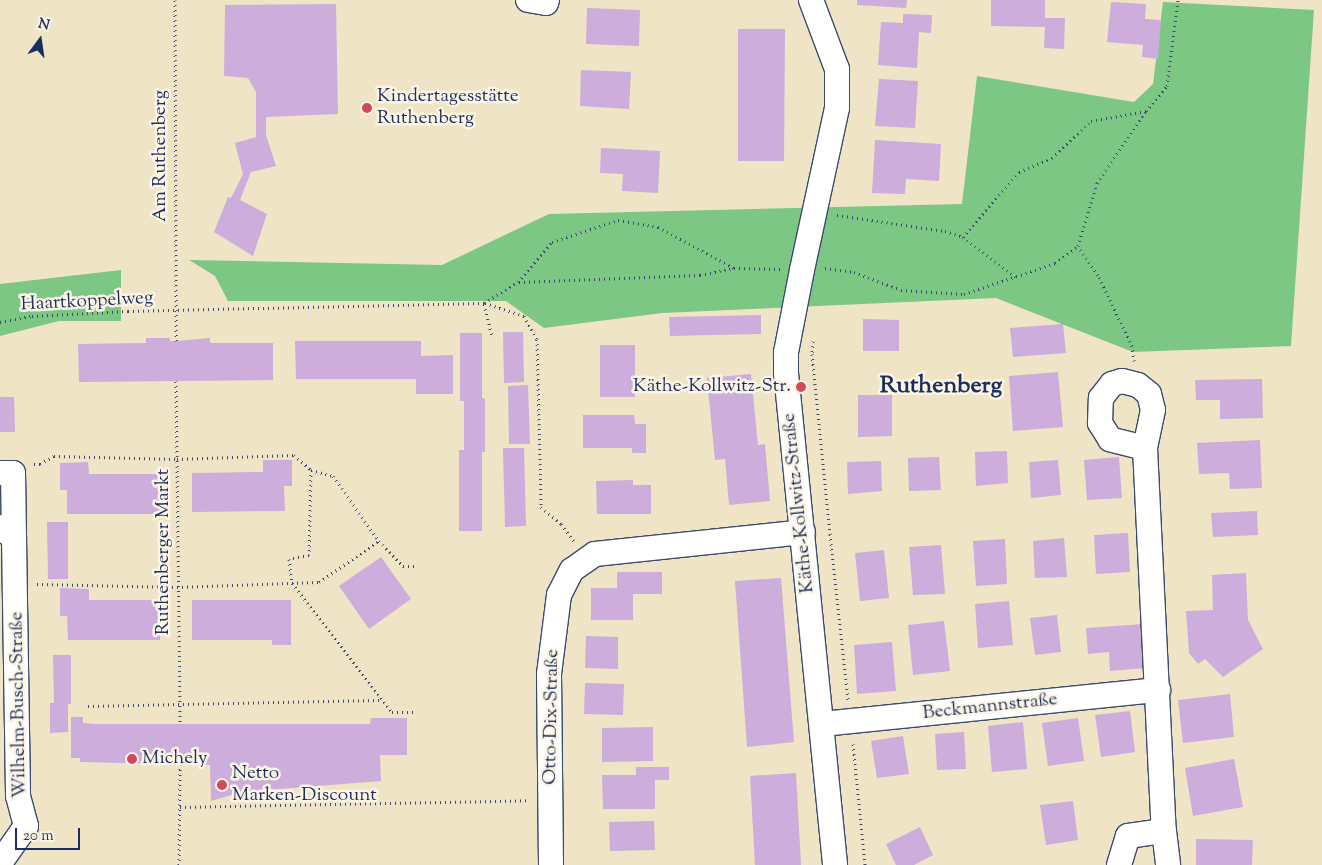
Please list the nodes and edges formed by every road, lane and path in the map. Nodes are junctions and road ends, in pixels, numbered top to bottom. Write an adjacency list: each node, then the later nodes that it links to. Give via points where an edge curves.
1 (175, 0): 17 (path, Am Ruthenberg)
2 (528, 0): 3 (street, via 546,3)
3 (547, 0)
4 (811, 0): 7 (street, Käthe-Kollwitz-Straße, via 837,69 837,108)
5 (1178, 0): 6 (path, via 1167,86)
6 (1146, 111): 8 (path, via 1091,121 1052,158 1019,172); 9 (path, via 1098,183)
7 (814, 212): 8 (path, via 945,231); 13 (street, Käthe-Kollwitz-Straße)
8 (963, 237): 14 (path)
9 (1078, 246): 14 (path, via 1055,262); 23 (path, via 1098,275 1132,346)
10 (827, 259): 12 (path)
11 (734, 268): 13 (path); 15 (path, via 700,275); 15 (path, via 658,227 618,220 552,242)
12 (826, 268): 13 (path); 13 (path); 14 (path, via 854,272 901,290 964,294)
13 (813, 274): 29 (street, Käthe-Kollwitz-Straße, via 786,352)
14 (1016, 277)
15 (518, 282): 16 (path)
16 (484, 303): 17 (path, Haartkoppelweg); 20 (path); 31 (path, via 524,316 537,339 541,507 561,524)
17 (176, 312): 18 (path, Haartkoppelweg, via 32,316); 21 (path, Am Ruthenberg)
18 (0, 322)
19 (813, 335): 41 (path, via 812,354)
20 (492, 336)
21 (176, 341)
22 (176, 381): 25 (path, Ruthenberger Markt)
23 (1138, 385): 24 (street, via 1149,394 1153,410); 24 (street, via 1122,381 1112,384 1101,398 1100,423 1110,439)
24 (1145, 448): 36 (street)
25 (177, 459): 26 (path, via 294,455); 27 (path, via 54,456 40,464 25,465); 35 (path, Ruthenberger Markt)
26 (310, 470): 30 (path, via 333,476); 34 (path, via 309,555 289,559)
27 (6, 473): 28 (street, Wilhelm-Busch-Straße)
28 (7, 532): 33 (street, Wilhelm-Busch-Straße)
29 (803, 532): 31 (street, via 595,554); 43 (street, Käthe-Kollwitz-Straße)
30 (379, 541): 32 (path, via 403,566); 34 (path, via 319,582)
31 (584, 560): 45 (street, Otto-Dix-Straße, via 572,570 558,595 549,674)
32 (416, 566)
33 (16, 584): 35 (path); 48 (street, Wilhelm-Busch-Straße, via 18,796 26,826)
34 (292, 584): 35 (path); 37 (path)
35 (177, 587): 38 (path, Ruthenberger Markt)
36 (1158, 690): 41 (street, Beckmannstraße); 47 (street)
37 (380, 700): 38 (path); 40 (path, via 392,712)
38 (180, 704): 39 (path); 42 (path, Ruthenberger Markt)
39 (88, 706)
40 (416, 712)
41 (850, 722): 43 (street, Beckmannstraße); 52 (path)
42 (180, 724)
43 (822, 724): 51 (street, Käthe-Kollwitz-Straße)
44 (180, 765): 46 (path)
45 (550, 799): 46 (path); 50 (street, Otto-Dix-Straße)
46 (180, 807): 49 (path)
47 (1164, 831): 53 (street, via 1128,836); 54 (street)
48 (0, 863)
49 (180, 865)
50 (551, 865)
51 (835, 865)
52 (865, 865)
53 (1119, 865)
54 (1168, 865)

